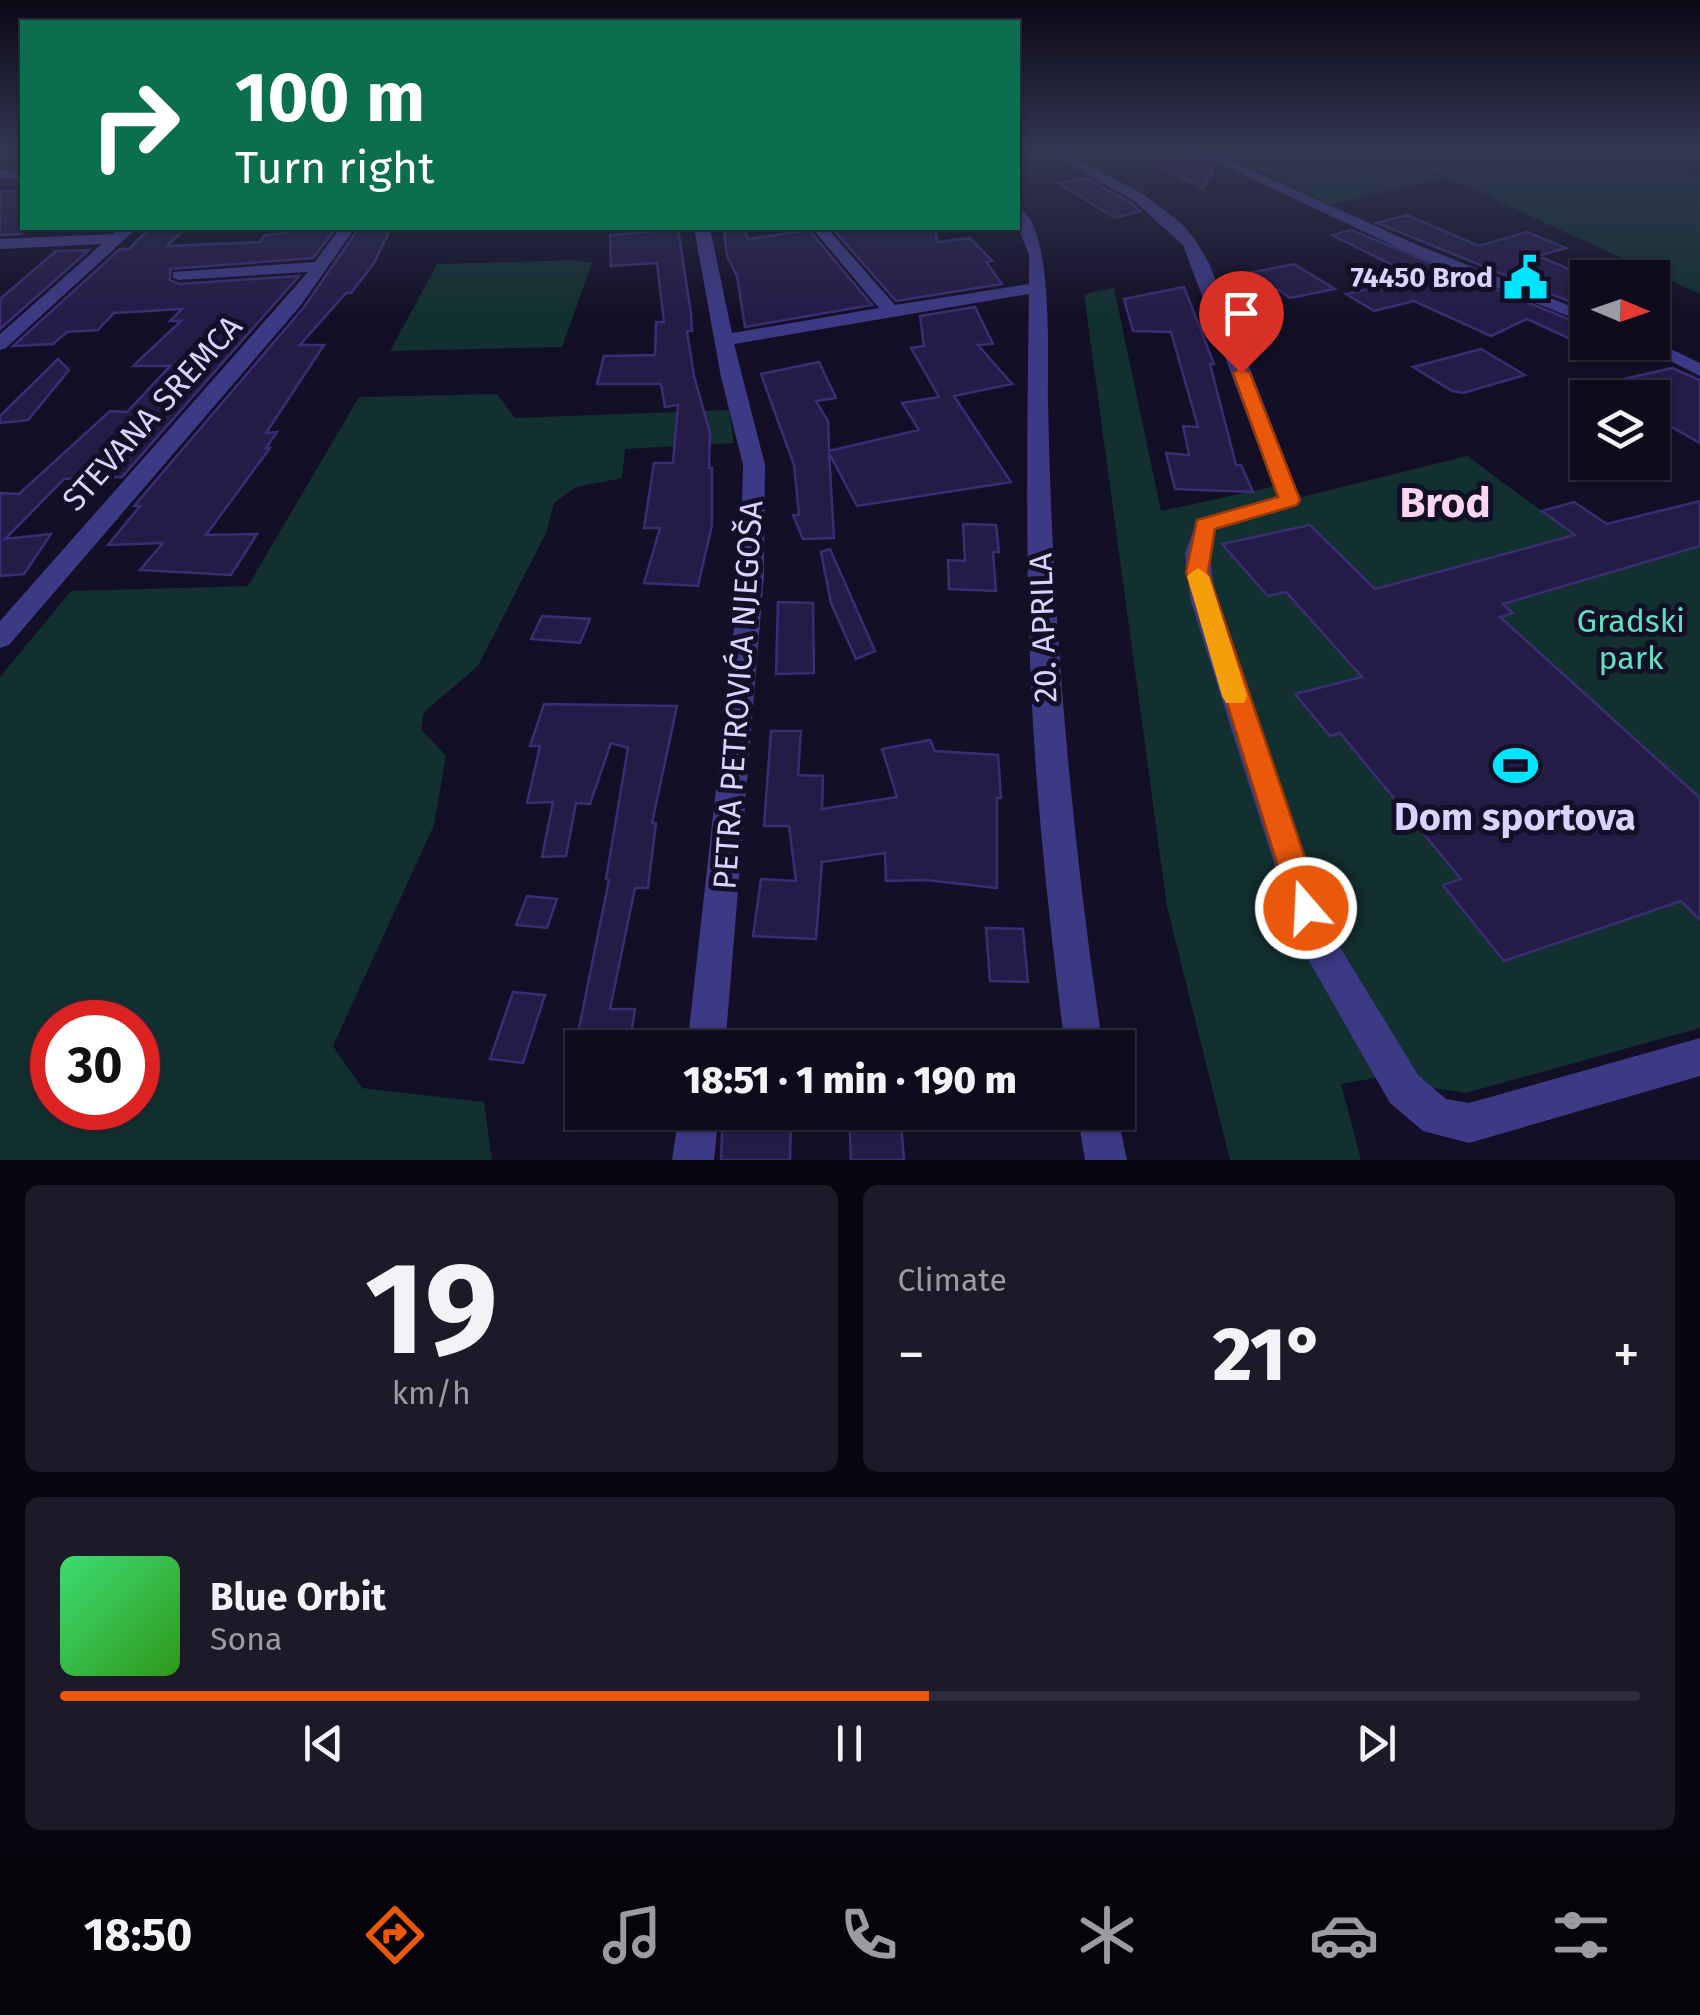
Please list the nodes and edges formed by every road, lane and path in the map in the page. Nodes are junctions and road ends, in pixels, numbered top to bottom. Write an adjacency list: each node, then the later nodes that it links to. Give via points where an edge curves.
1 (1149, 207): 21 (street, via 1195,248 1290,500 1204,525 1197,572 1318,945 1404,1089 1436,1117 1468,1123)
2 (1322, 207): 13 (street)
3 (1020, 215): 11 (street, 20. APRILA, via 1033,240)
4 (346, 230): 9 (street, STEVANA SREMCA)
5 (702, 230): 14 (street, PETRA PETROVIĆA NJEGOŠA)
6 (821, 230): 12 (street)
7 (122, 233): 8 (street); 15 (street)
8 (0, 244)
9 (320, 266): 10 (street); 18 (street, STEVANA SREMCA)
10 (179, 275)
11 (1038, 290): 12 (street); 20 (street, 20. APRILA, via 1046,706)
12 (892, 312): 14 (street)
13 (1570, 312)
14 (724, 340): 19 (street, PETRA PETROVIĆA NJEGOŠA, via 754,465 752,574)
15 (0, 344)
16 (1670, 356): 17 (street)
17 (1700, 370)
18 (0, 638)
19 (708, 1030)
20 (1082, 1030)
21 (1700, 1057)
22 (696, 1130): 24 (street)
23 (1100, 1130): 25 (street)
24 (693, 1160)
25 (1106, 1160)

